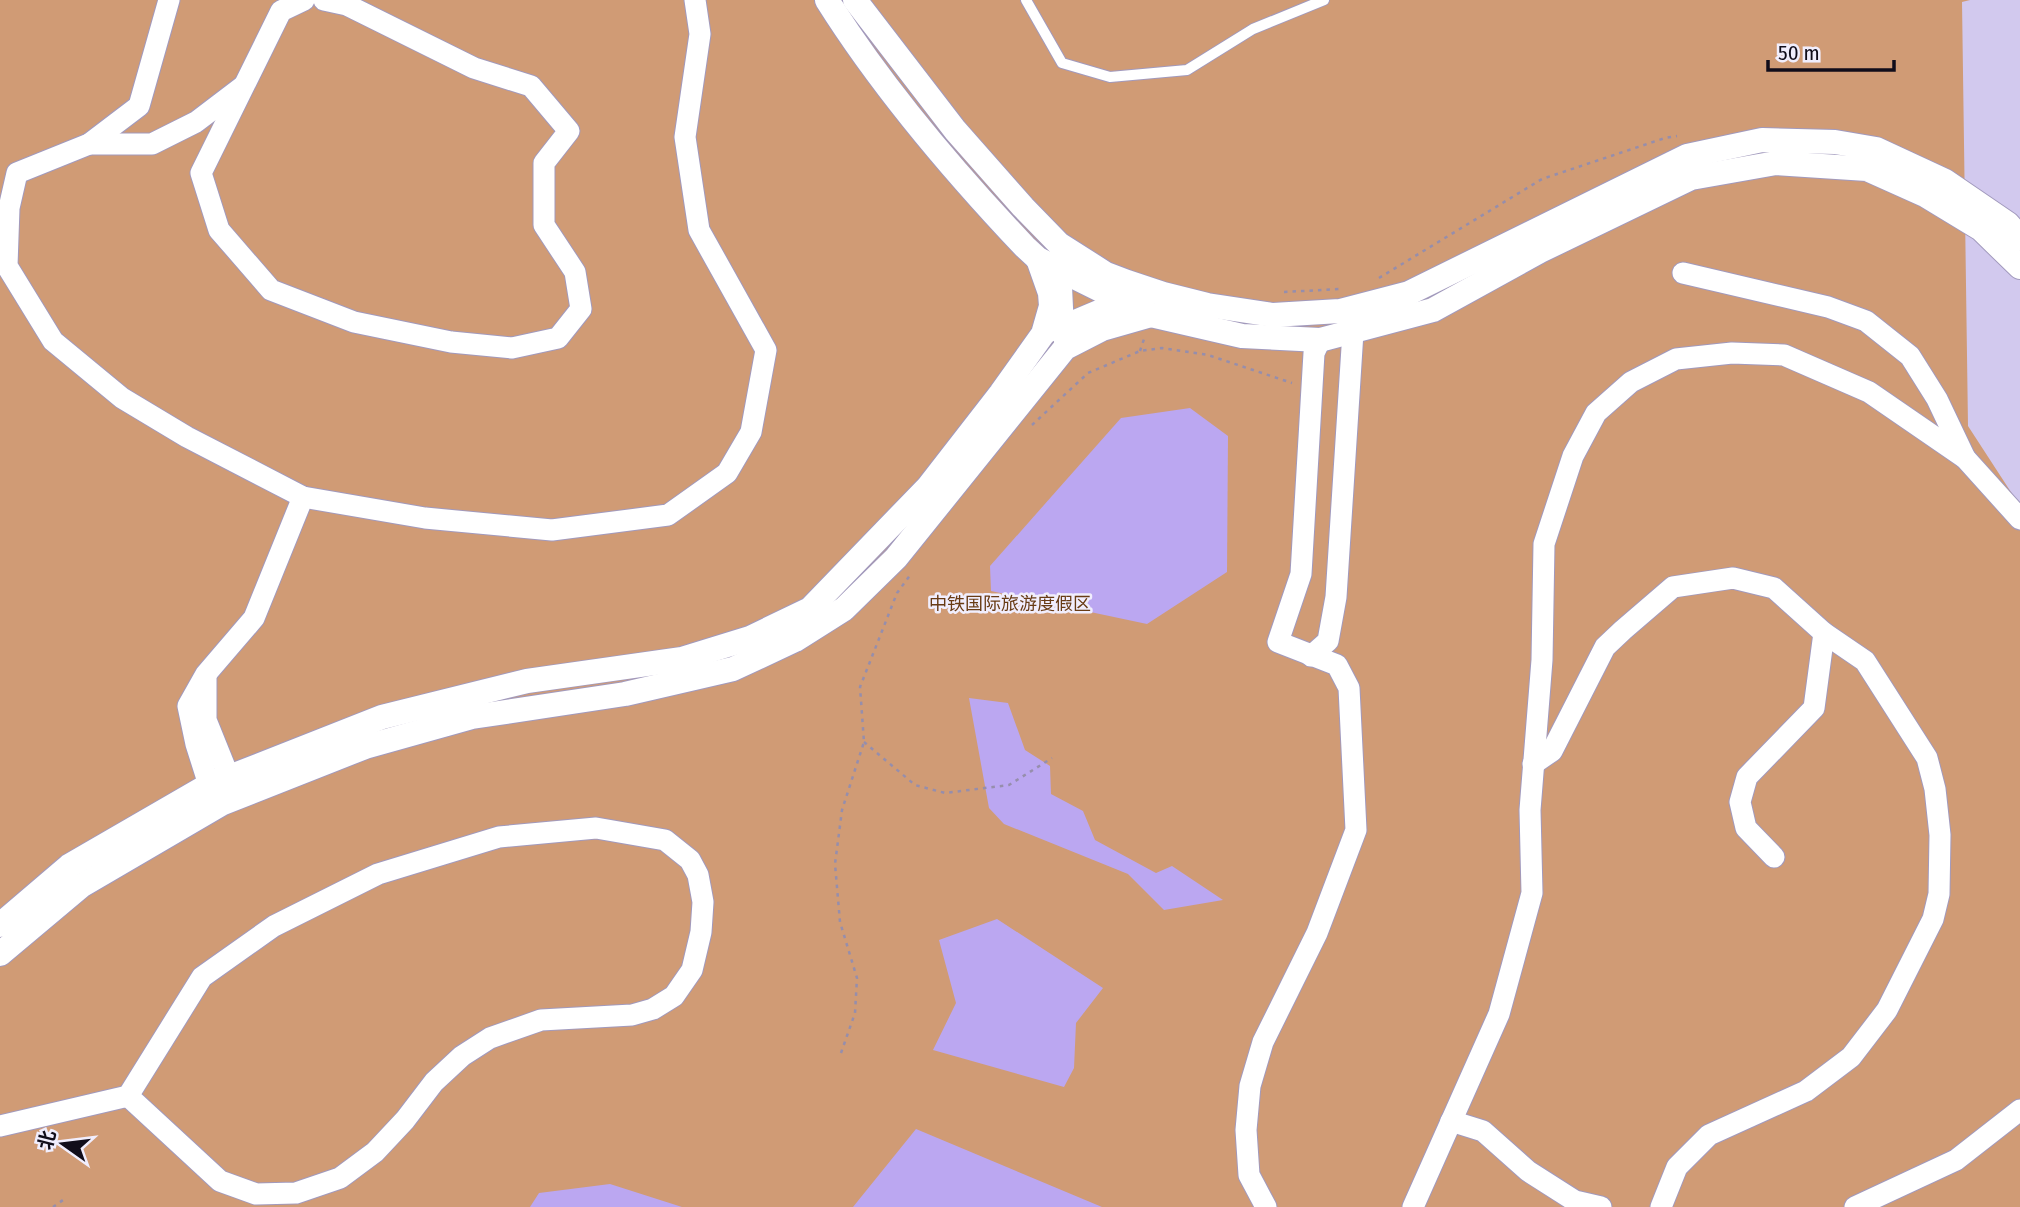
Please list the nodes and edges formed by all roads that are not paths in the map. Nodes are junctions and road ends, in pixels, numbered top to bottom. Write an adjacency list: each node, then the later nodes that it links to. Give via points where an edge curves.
1 (169, 0): 10 (street, via 139,106)
2 (304, 0): 9 (street, via 281,11)
3 (324, 0): 9 (street, via 347,5 474,68 531,86 569,131 544,163 544,225 575,272 581,309 558,338 512,348 452,342 354,322 271,290 219,230 201,173)
4 (695, 0): 24 (street, via 701,34 685,137 699,230 766,350 751,432 727,473 668,515 552,530 425,518)
5 (827, 0): 13 (street, via 944,157)
6 (855, 0): 12 (street, via 955,130)
7 (1026, 0): 8 (lane, via 1062,62 1110,77 1187,71 1253,29)
8 (1324, 0)
9 (248, 82): 10 (street, via 196,122 152,144)
10 (89, 144): 24 (street, via 17,173 9,208 7,266 54,341 122,398)
11 (2020, 238): 17 (street, via 1945,181 1876,149 1835,142 1762,140 1687,156 1409,293 1340,311 1273,315)
12 (1059, 244): 15 (street); 17 (street, via 1107,274)
13 (1038, 259): 15 (street); 21 (street, via 1050,293)
14 (2020, 267): 20 (street, via 1981,229 1925,195 1867,169 1776,163 1691,178 1540,251 1433,310)
15 (1062, 271): 18 (street); 21 (street)
16 (1683, 273): 23 (street, via 1828,307 1866,321 1910,356)
17 (1148, 290): 18 (street)
18 (1123, 300): 19 (street); 21 (street)
19 (1151, 315): 21 (street, via 1091,333); 22 (street, via 1242,337)
20 (1353, 332): 22 (street); 27 (street, via 1336,597 1328,641)
21 (1057, 336): 29 (street, via 1001,393 928,487 810,609 750,638 682,659 527,681 382,717)
22 (1320, 340): 27 (street, via 1314,353 1301,574 1278,642)
23 (1965, 458): 25 (street); 28 (street, via 1869,392 1784,355 1732,353 1676,359 1631,382 1596,413 1573,456 1544,544)
24 (303, 497): 29 (street, via 254,618 206,674 206,720)
25 (2020, 519)
26 (1824, 633): 28 (street, via 1774,588 1733,578 1673,587 1605,648 1552,751); 30 (street, via 1814,708 1747,777 1741,802 1746,828); 40 (street, via 1865,661 1927,758 1940,835 1939,894 1933,919 1887,1010 1851,1057 1806,1091 1709,1135 1677,1167)
27 (1311, 656): 37 (street, via 1337,665 1349,688 1356,830 1317,933 1263,1042 1250,1086 1246,1130 1249,1175)
28 (1534, 764): 35 (street, via 1532,893 1499,1014)
29 (221, 788): 31 (street, via 69,866); 32 (street, via 81,886)
30 (1774, 857)
31 (0, 925)
32 (0, 954)
33 (128, 1096): 33 (street, via 202,977 274,926 378,874 499,837 596,828 665,840 690,860 698,875 703,902 701,932 692,970 674,996 632,1015 541,1020 490,1038 434,1082 375,1152 340,1178 296,1193 256,1194 220,1181); 36 (street)
34 (2020, 1110): 41 (street, via 1956,1160)
35 (1451, 1121): 38 (street); 39 (street, via 1483,1131 1528,1171 1575,1201)
36 (0, 1126)
37 (1266, 1207)
38 (1412, 1207)
39 (1601, 1207)
40 (1661, 1207)
41 (1855, 1207)

